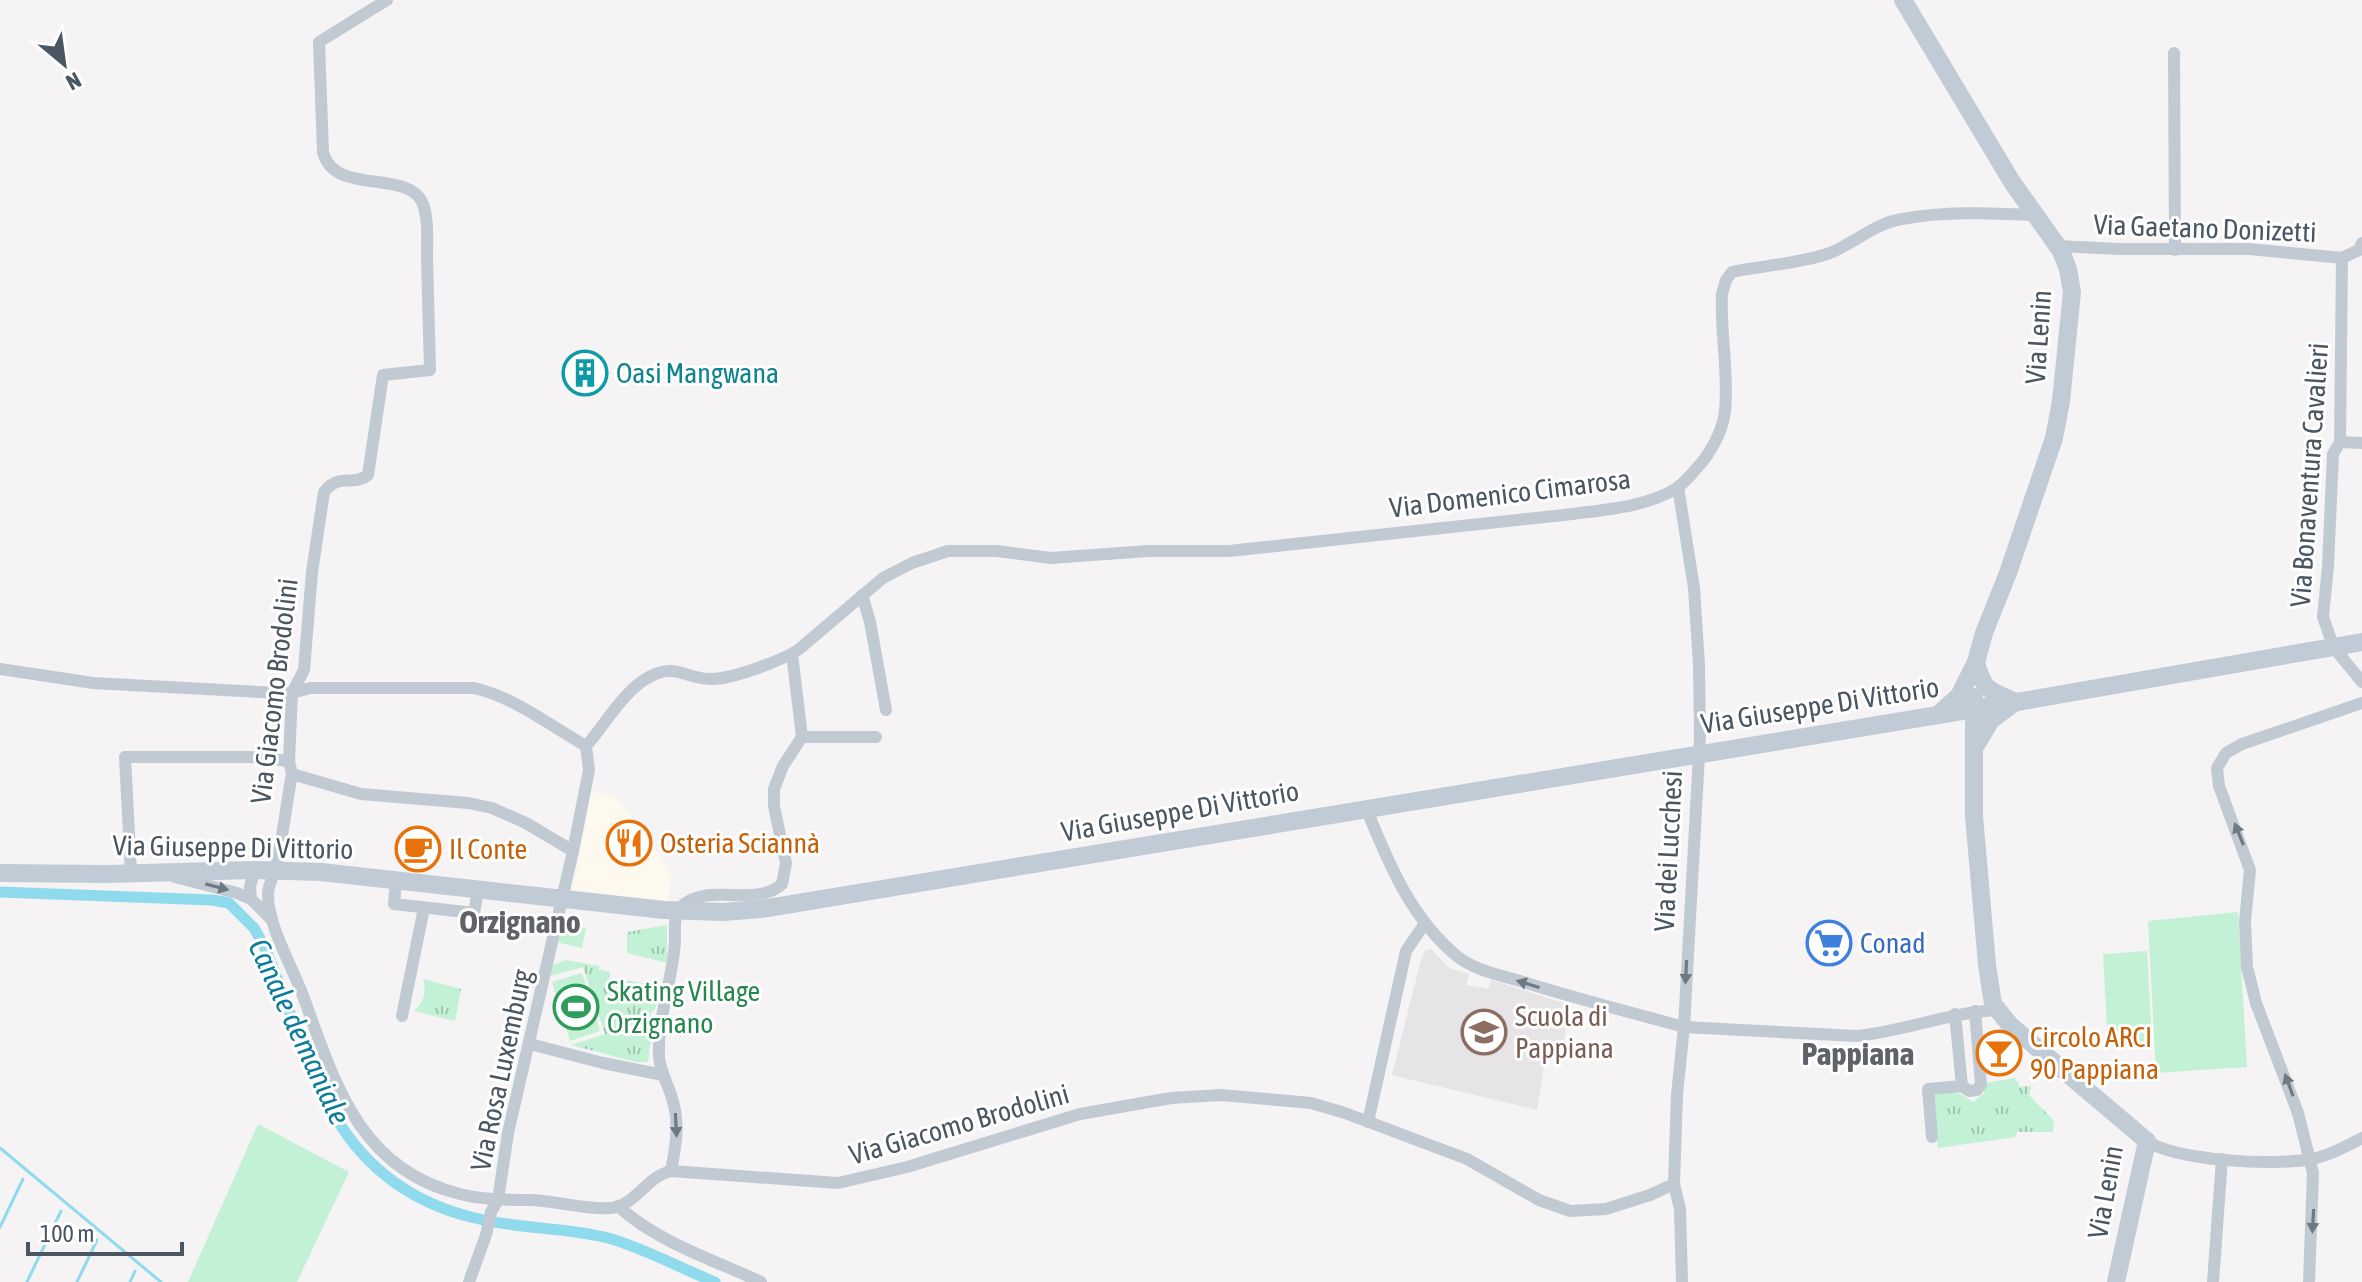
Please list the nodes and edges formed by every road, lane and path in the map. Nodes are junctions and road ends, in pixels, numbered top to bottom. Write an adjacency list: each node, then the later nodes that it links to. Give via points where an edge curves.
1 (387, 0): 18 (street, Via Giacomo Brodolini, via 319,42 323,152 337,172 400,187 423,203 430,370 383,375 368,475 338,480 324,492 304,670)
2 (1903, 0): 4 (main road, Via Lenin)
3 (2174, 53): 6 (street)
4 (2032, 215): 5 (main road, Via Lenin); 10 (street, Via Domenico Cimarosa, via 1965,212 1901,219 1818,257 1728,275 1721,310 1724,421 1708,453)
5 (2057, 246): 6 (street, Via Gaetano Donizetti); 15 (main road, Via Lenin, via 2072,292 2058,422)
6 (2175, 250): 7 (street, Via Gaetano Donizetti)
7 (2355, 251): 8 (street, Via Bonaventura Cavalieri)
8 (2340, 442): 9 (street); 13 (street, Via Bonaventura Cavalieri, via 2333,454 2322,602)
9 (2362, 443)
10 (1678, 487): 11 (street, Via Domenico Cimarosa, via 1614,508 1229,551 1051,558 948,551 903,567); 28 (street, Via dei Lucchesi, via 1697,618)
11 (862, 595): 14 (street, Via Domenico Cimarosa); 22 (street)
12 (2362, 642): 13 (main road, Via Giuseppe Di Vittorio)
13 (2334, 648): 17 (street, Via Bonaventura Cavalieri); 19 (main road, Via Giuseppe Di Vittorio)
14 (792, 654): 24 (street); 26 (street, Via Domenico Cimarosa, via 717,679 672,670 656,674 632,689)
15 (1976, 662): 19 (main road, via 1987,690); 21 (main road, Via Lenin); 23 (main road, Via Lenin, via 1959,696)
16 (0, 669): 18 (street, via 93,683)
17 (2362, 682)
18 (292, 693): 26 (street, via 310,688 474,688); 29 (street, Via Giacomo Brodolini)
19 (2017, 702): 21 (main road, Via Giuseppe Di Vittorio); 27 (main road, via 1991,720)
20 (2362, 703): 58 (street, one-way to 20, via 2247,967 2250,870 2217,768 2226,753 2242,744)
21 (1974, 708): 23 (main road, Via Giuseppe Di Vittorio); 27 (main road, Via Lenin)
22 (886, 710)
23 (1939, 714): 27 (main road, via 1964,726); 28 (main road, Via Giuseppe Di Vittorio)
24 (802, 737): 25 (street); 42 (street, via 774,789 786,863 782,884 768,893 695,897)
25 (876, 737)
26 (586, 746): 31 (street, Via Rosa Luxemburg, via 589,770)
27 (1974, 748): 45 (main road, Via Lenin, via 1980,897)
28 (1697, 754): 30 (main road, Via Giuseppe Di Vittorio); 49 (street, Via dei Lucchesi, one-way to 49)
29 (291, 767): 31 (street, via 361,794 492,808); 33 (street, Via Giacomo Brodolini); 36 (street, via 250,757 125,757)
30 (1366, 808): 42 (main road, Via Giuseppe Di Vittorio, via 781,906); 44 (street, via 1388,863)
31 (573, 851): 40 (street, Via Rosa Luxemburg)
32 (255, 870): 33 (main road, Via Giuseppe Di Vittorio); 34 (main road, Via Giuseppe Di Vittorio); 39 (street)
33 (274, 871): 37 (main road, Via Giuseppe Di Vittorio); 43 (street, Via Giacomo Brodolini, via 268,893)
34 (152, 872): 36 (main road, Via Giuseppe Di Vittorio); 39 (street, one-way to 39)
35 (0, 873): 36 (main road, Via Giuseppe Di Vittorio)
36 (131, 873)
37 (396, 880): 38 (main road, Via Giuseppe Di Vittorio); 41 (street, via 394,904)
38 (478, 890): 40 (main road, Via Giuseppe Di Vittorio); 41 (street, via 474,913)
39 (251, 899): 43 (street)
40 (564, 899): 42 (main road, Via Giuseppe Di Vittorio); 50 (street, Via Rosa Luxemburg)
41 (424, 908): 48 (street)
42 (678, 911): 51 (street, via 660,1042)
43 (272, 920): 61 (street, Via Giacomo Brodolini, via 333,1078 372,1142 415,1177 461,1194)
44 (1425, 923): 49 (street, one-way to 44, via 1480,969 1460,959); 53 (street, via 1406,951)
45 (1996, 1010): 46 (street); 56 (main road, Via Lenin)
46 (1975, 1011): 47 (street); 52 (street, via 1981,1084 1969,1091)
47 (1955, 1014): 49 (street, via 1857,1036); 52 (street)
48 (402, 1016)
49 (1684, 1027): 60 (street)
50 (530, 1044): 51 (street); 61 (street, Via Rosa Luxemburg)
51 (663, 1075): 59 (street, one-way to 59, via 677,1120)
52 (1962, 1086): 54 (street, via 1928,1089)
53 (1368, 1122): 59 (street, Via Giacomo Brodolini, via 1311,1103 1204,1095 1080,1114 849,1181); 60 (street, Via Giacomo Brodolini, via 1467,1159 1539,1200 1570,1211 1606,1209)
54 (1932, 1137)
55 (2362, 1138): 58 (street)
56 (2147, 1141): 57 (street, via 2168,1151); 66 (main road, Via Lenin)
57 (2222, 1159): 58 (street); 67 (street)
58 (2309, 1160): 68 (street, one-way to 68, via 2314,1197)
59 (671, 1171): 62 (street, via 651,1179)
60 (1674, 1184): 65 (street)
61 (498, 1200): 62 (street, Via Giacomo Brodolini); 63 (street, Via Rosa Luxemburg)
62 (618, 1206): 64 (street, via 658,1234)
63 (469, 1282)
64 (761, 1282)
65 (1682, 1282)
66 (2116, 1282)
67 (2213, 1282)
68 (2309, 1282)

